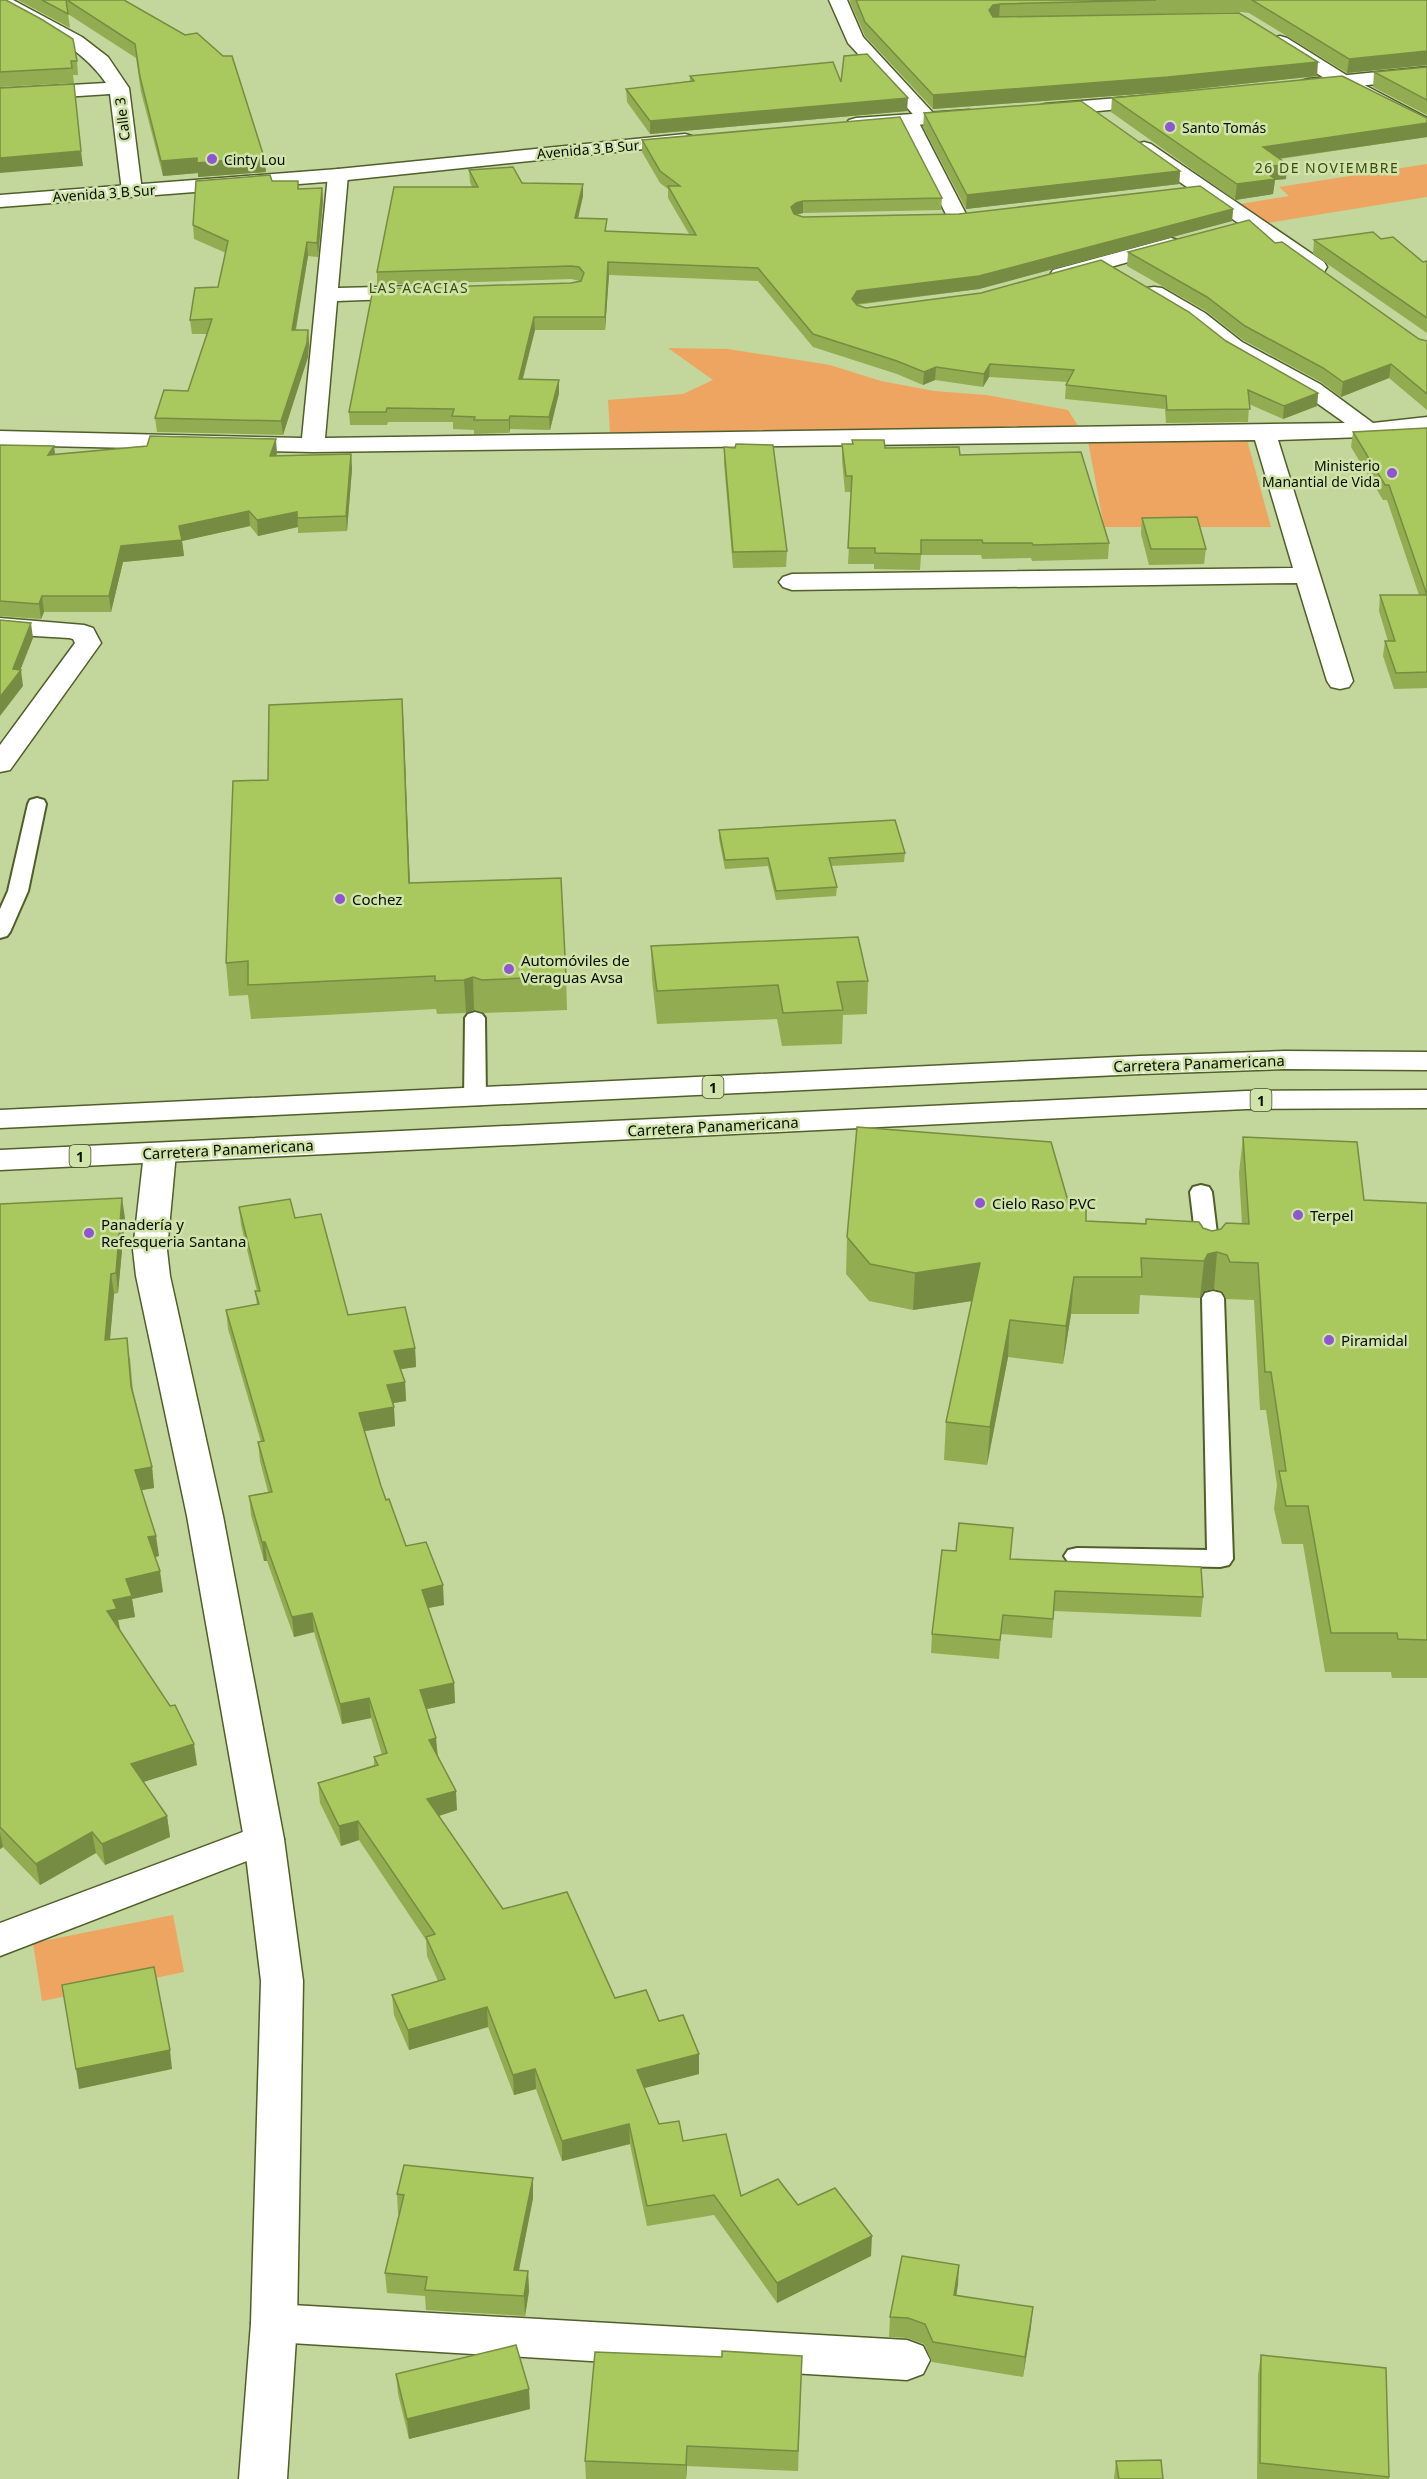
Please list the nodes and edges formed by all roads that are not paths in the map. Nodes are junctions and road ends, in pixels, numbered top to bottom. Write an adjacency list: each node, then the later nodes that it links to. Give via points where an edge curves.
1 (0, 0): 3 (main road, Calle 3)
2 (838, 0): 15 (main road, via 855,39)
3 (27, 15): 4 (main road); 8 (main road, Calle 3, via 75,41 101,61)
4 (0, 16)
5 (1260, 30): 7 (main road)
6 (1427, 73): 7 (main road)
7 (1344, 82): 9 (main road); 17 (main road)
8 (119, 88): 10 (main road); 21 (main road, Calle 3)
9 (1285, 88)
10 (0, 95)
11 (1179, 98): 12 (main road)
12 (1086, 107): 13 (main road); 20 (main road)
13 (1027, 111)
14 (991, 114): 15 (main road)
15 (918, 120): 16 (main road); 26 (main road)
16 (835, 126)
17 (1427, 126)
18 (707, 138): 19 (main road, Avenida 3 B Sur)
19 (338, 175): 21 (main road, Avenida 3 B Sur); 34 (main road)
20 (1203, 190): 22 (main road); 27 (main road)
21 (132, 191): 23 (main road, Avenida 3 B Sur)
22 (1172, 194)
23 (0, 201)
24 (981, 215): 26 (main road)
25 (935, 218): 26 (main road)
26 (958, 218)
27 (1254, 224): 28 (main road); 32 (main road)
28 (1232, 230)
29 (1187, 240): 30 (main road)
30 (1103, 263): 31 (main road); 36 (main road, via 1197,318 1234,347 1312,389)
31 (1044, 279)
32 (1334, 280)
33 (443, 291): 34 (main road)
34 (327, 294): 39 (main road)
35 (1427, 424): 36 (main road)
36 (1367, 429): 37 (main road)
37 (1264, 433): 39 (main road); 40 (main road)
38 (0, 438): 39 (main road)
39 (313, 445)
40 (1308, 575): 41 (main road); 43 (main road)
41 (792, 582)
42 (0, 626): 44 (main road, via 69,630 84,633 88,643)
43 (1340, 681)
44 (0, 764)
45 (37, 804): 46 (lane, via 18,891)
46 (0, 932)
47 (475, 1018): 53 (lane)
48 (1427, 1061): 49 (main road, Carretera Panamericana / 1)
49 (1110, 1066): 50 (main road, via 1377,1078); 51 (main road, Carretera Panamericana / 1)
50 (1427, 1092)
51 (595, 1093): 53 (main road, Carretera Panamericana / 1); 56 (main road, via 445,1112 217,1129 183,1138)
52 (1427, 1098): 56 (main road, Carretera Panamericana / 1, via 1246,1100)
53 (475, 1099): 54 (main road, Carretera Panamericana / 1)
54 (0, 1119)
55 (0, 1136): 56 (main road, via 101,1136 139,1143)
56 (160, 1153): 57 (main road, Carretera Panamericana / 1); 62 (main road, via 150,1250 153,1276 205,1516)
57 (0, 1160)
58 (1200, 1192): 59 (lane)
59 (1209, 1259)
60 (1213, 1298): 61 (lane, via 1220,1559)
61 (1077, 1556)
62 (264, 1839): 63 (main road); 64 (main road, via 282,1981)
63 (0, 1940)
64 (274, 2323): 65 (main road); 66 (main road)
65 (907, 2360)
66 (263, 2479)

